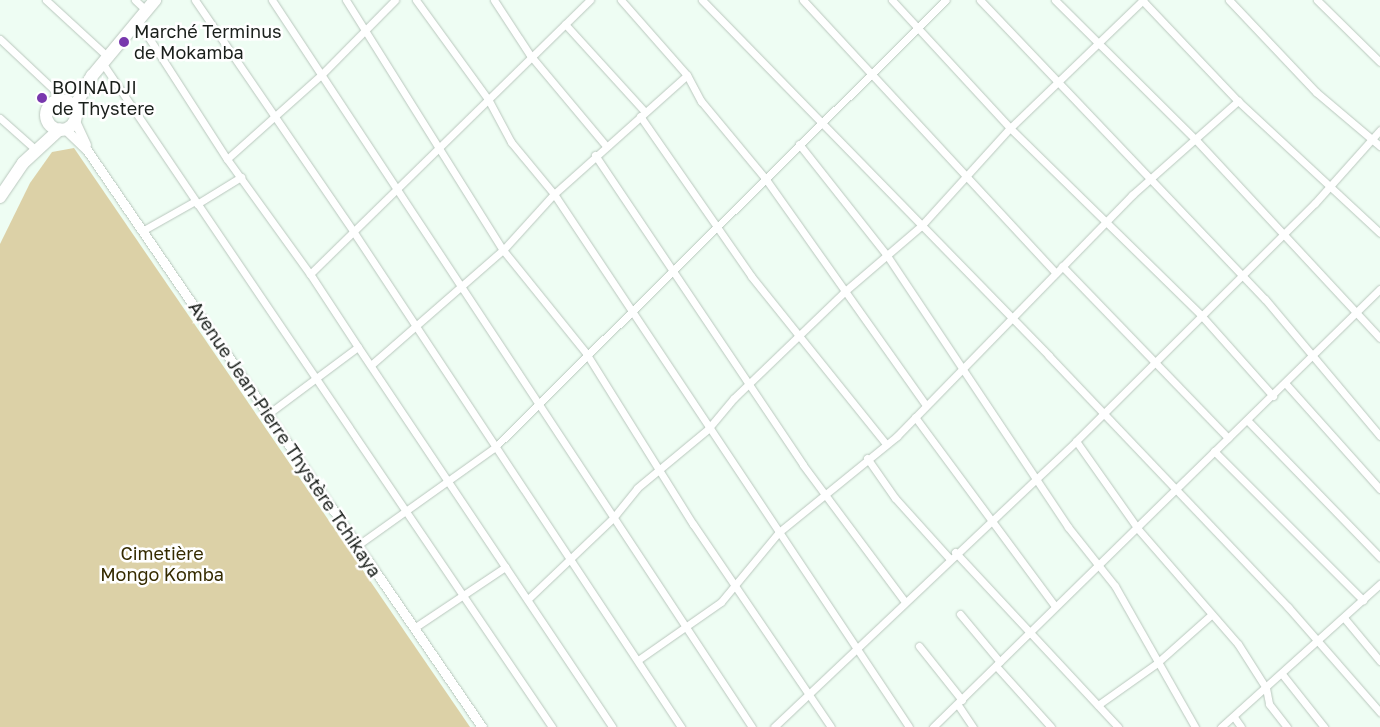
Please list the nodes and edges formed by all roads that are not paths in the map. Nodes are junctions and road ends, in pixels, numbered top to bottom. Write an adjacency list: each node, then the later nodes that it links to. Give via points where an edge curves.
1 (46, 0): 29 (street)
2 (135, 0): 21 (street)
3 (155, 0): 21 (highway)
4 (195, 0): 42 (street)
5 (272, 0): 32 (street)
6 (346, 0): 25 (street)
7 (395, 0): 25 (street)
8 (416, 0): 36 (street)
9 (494, 0): 28 (street)
10 (590, 0): 23 (street)
11 (620, 0): 33 (street)
12 (702, 0): 43 (street)
13 (803, 0): 31 (street)
14 (892, 0): 24 (street)
15 (946, 0): 24 (street)
16 (980, 0): 35 (street)
17 (1055, 0): 27 (street)
18 (1143, 0): 27 (street); 38 (street)
19 (1229, 0): 47 (street, via 1316,92)
20 (1317, 0): 30 (street)
21 (147, 11): 22 (highway)
22 (138, 21): 29 (highway); 55 (street)
23 (565, 24): 28 (street); 39 (street)
24 (918, 28): 31 (street); 45 (street)
25 (367, 31): 32 (street); 53 (street)
26 (0, 40): 37 (street)
27 (1099, 42): 35 (street); 48 (street)
28 (530, 55): 36 (street); 50 (street)
29 (105, 60): 34 (highway); 64 (street)
30 (1380, 62)
31 (870, 72): 43 (street); 56 (street)
32 (322, 74): 42 (street); 61 (street)
33 (687, 75): 39 (street); 59 (street, via 707,108)
34 (92, 76): 37 (highway); 44 (highway)
35 (1059, 81): 45 (street); 58 (street)
36 (488, 99): 53 (street); 62 (street, via 511,142)
37 (61, 100): 40 (highway, via 51,104); 44 (highway)
38 (1238, 101): 48 (street); 60 (street)
39 (643, 114): 50 (street); 67 (street)
40 (47, 115): 44 (highway, via 51,125); 52 (highway)
41 (0, 118): 52 (street)
42 (274, 118): 55 (street); 69 (street)
43 (823, 119): 49 (street); 66 (street)
44 (69, 122): 52 (highway); 68 (street, Avenue Jean-Pierre Thystère Tchikaya)
45 (1010, 128): 56 (street); 65 (street)
46 (1380, 130): 47 (street)
47 (1372, 139): 51 (street); 60 (street)
48 (1196, 140): 58 (street); 70 (street)
49 (798, 144): 59 (street); 73 (street)
50 (606, 146): 54 (street)
51 (1380, 146)
52 (37, 148): 63 (highway)
53 (441, 149): 61 (street); 72 (street)
54 (595, 155): 62 (street); 75 (street)
55 (227, 158): 57 (street)
56 (964, 176): 66 (street); 76 (street)
57 (241, 177): 64 (street); 77 (street)
58 (1153, 177): 65 (street); 78 (street)
59 (765, 178): 67 (street); 81 (street)
60 (1331, 185): 70 (street); 71 (street)
61 (397, 190): 69 (street); 79 (street)
62 (554, 194): 72 (street); 82 (street)
63 (0, 197)
64 (196, 202): 68 (street); 95 (street)
65 (1107, 221): 74 (street); 83 (street)
66 (921, 226): 73 (street); 85 (street)
67 (718, 229): 75 (street); 87 (street)
68 (142, 231): 101 (street, Avenue Jean-Pierre Thystère Tchikaya)
69 (353, 231): 77 (street); 86 (street)
70 (1285, 233): 78 (street); 84 (street)
71 (1380, 233)
72 (503, 250): 79 (street); 90 (street)
73 (886, 254): 81 (street); 94 (street)
74 (1062, 266): 76 (street); 92 (street)
75 (674, 272): 82 (street); 96 (street)
76 (1056, 272): 85 (street)
77 (310, 274): 89 (street)
78 (1242, 275): 83 (street); 91 (street)
79 (458, 288): 86 (street); 99 (street)
80 (1380, 290): 84 (street)
81 (844, 292): 87 (street); 100 (street)
82 (632, 313): 90 (street); 105 (street)
83 (1200, 314): 92 (street); 98 (street)
84 (1357, 314): 88 (street); 91 (street)
85 (1012, 318): 94 (street); 102 (street)
86 (417, 327): 93 (street); 110 (street)
87 (799, 336): 96 (street); 109 (street)
88 (1380, 338)
89 (358, 347): 93 (street); 95 (street)
90 (586, 353): 99 (street); 113 (street)
91 (1313, 358): 97 (street); 106 (street)
92 (1156, 360): 102 (street); 107 (street)
93 (371, 365): 115 (street)
94 (962, 369): 100 (street); 114 (street)
95 (319, 379): 101 (street); 119 (street)
96 (748, 384): 105 (street); 118 (street)
97 (1286, 384): 98 (street); 116 (street)
98 (1273, 396): 104 (street)
99 (537, 401): 110 (street); 120 (street)
100 (926, 404): 103 (street)
101 (268, 414): 124 (street, Avenue Jean-Pierre Thystère Tchikaya)
102 (1102, 415): 108 (street); 117 (street)
103 (915, 417): 109 (street); 121 (street)
104 (1248, 420): 107 (street); 126 (street)
105 (708, 429): 113 (street); 123 (street)
106 (1380, 436)
107 (1228, 438): 111 (street)
108 (1076, 441): 114 (street); 122 (street)
109 (886, 444): 112 (street)
110 (494, 448): 115 (street); 128 (street)
111 (1214, 450): 117 (street); 135 (street)
112 (867, 458): 118 (street); 127 (street)
113 (659, 470): 120 (street); 131 (street)
114 (1035, 476): 121 (street); 129 (street)
115 (448, 483): 119 (street); 130 (street)
116 (1380, 489)
117 (1173, 491): 122 (street); 144 (street)
118 (824, 492): 123 (street); 136 (street)
119 (406, 511): 124 (street); 133 (street)
120 (613, 518): 128 (street); 141 (street)
121 (991, 519): 125 (street); 137 (street)
122 (1138, 529): 129 (street); 139 (street)
123 (779, 532): 131 (street); 146 (street)
124 (358, 544): 142 (street, Avenue Jean-Pierre Thystère Tchikaya)
125 (954, 552): 127 (street); 143 (street)
126 (1380, 557)
127 (949, 558): 136 (street)
128 (569, 560): 134 (street); 147 (street)
129 (1099, 565): 137 (street); 149 (street, via 1125,602)
130 (505, 567): 133 (street); 134 (street)
131 (734, 587): 141 (street); 153 (street)
132 (1379, 587): 135 (street)
133 (461, 594): 142 (street); 159 (street)
134 (528, 599): 160 (street)
135 (1363, 600): 140 (street)
136 (905, 602): 146 (street)
137 (1054, 605): 143 (street)
138 (960, 614): 150 (street)
139 (1211, 615): 149 (street); 152 (street, via 1242,650)
140 (1345, 619): 144 (street); 148 (street)
141 (687, 627): 147 (street); 162 (street)
142 (414, 628): 158 (street, Avenue Jean-Pierre Thystère Tchikaya)
143 (1030, 628): 150 (street); 155 (street)
144 (1318, 643): 151 (street); 156 (street)
145 (919, 646): 154 (street)
146 (859, 647): 153 (street); 165 (street)
147 (638, 660): 161 (street)
148 (1380, 661)
149 (1157, 663): 155 (street); 170 (street)
150 (998, 664): 154 (street); 168 (street)
151 (1282, 674): 152 (street); 174 (street)
152 (1266, 688): 157 (street); 173 (street, via 1269,704)
153 (808, 695): 163 (street); 164 (street)
154 (960, 702): 166 (street); 167 (street)
155 (1098, 705): 169 (street)
156 (1380, 712)
157 (1234, 717): 171 (street); 172 (street)
158 (482, 727)
159 (552, 727)
160 (612, 727)
161 (680, 727)
162 (752, 727)
163 (774, 727)
164 (830, 727)
165 (908, 727)
166 (933, 727)
167 (973, 727)
168 (1051, 727)
169 (1118, 727)
170 (1195, 727)
171 (1221, 727)
172 (1241, 727)
173 (1287, 727)
174 (1324, 727)

